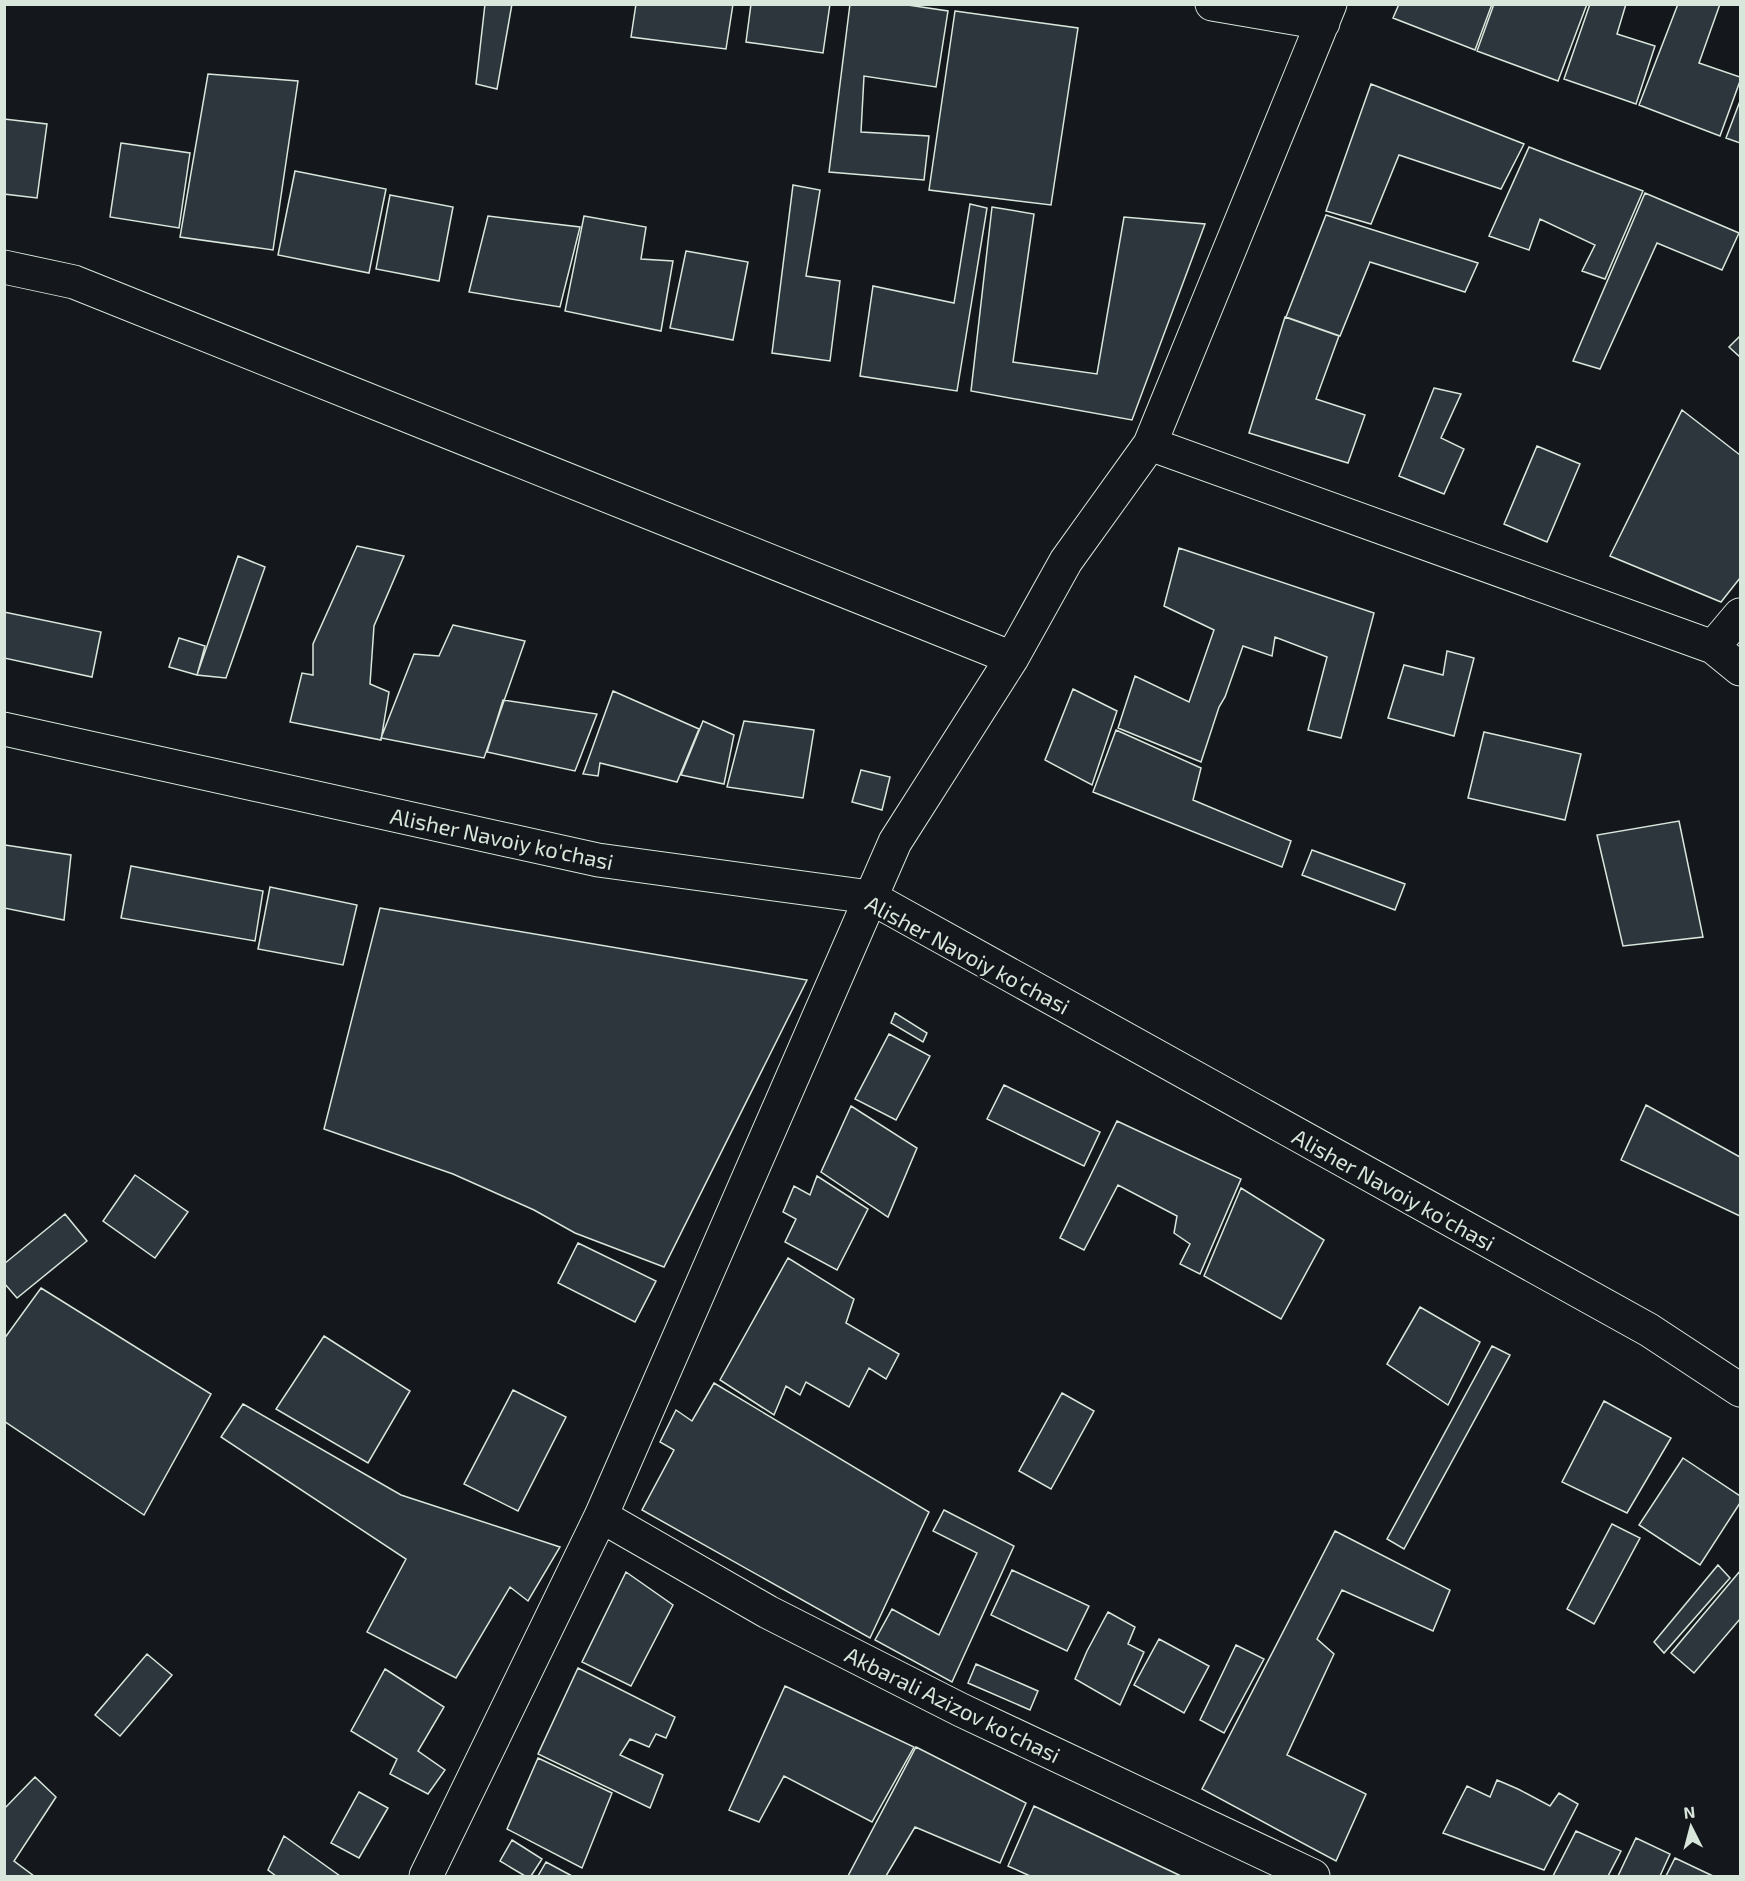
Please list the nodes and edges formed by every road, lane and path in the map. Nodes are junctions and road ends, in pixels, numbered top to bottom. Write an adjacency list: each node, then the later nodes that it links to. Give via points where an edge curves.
1 (1212, 4): 2 (street)
2 (1327, 14): 4 (street)
3 (4, 267): 7 (street, via 74,282)
4 (1150, 444): 6 (street); 7 (street, via 1066,561)
5 (1740, 615): 6 (street)
6 (1713, 647): 8 (street)
7 (1012, 658): 10 (street, via 895,842)
8 (1740, 669)
9 (4, 729): 10 (street, Alisher Navoiy ko'chasi, via 598,860)
10 (870, 897): 11 (street, Alisher Navoiy ko'chasi, via 1649,1330); 12 (street)
11 (1740, 1390)
12 (601, 1516): 13 (street); 14 (street, Akbarali Azizov ko'chasi, via 778,1617 961,1710)
13 (426, 1876)
14 (1313, 1876)

